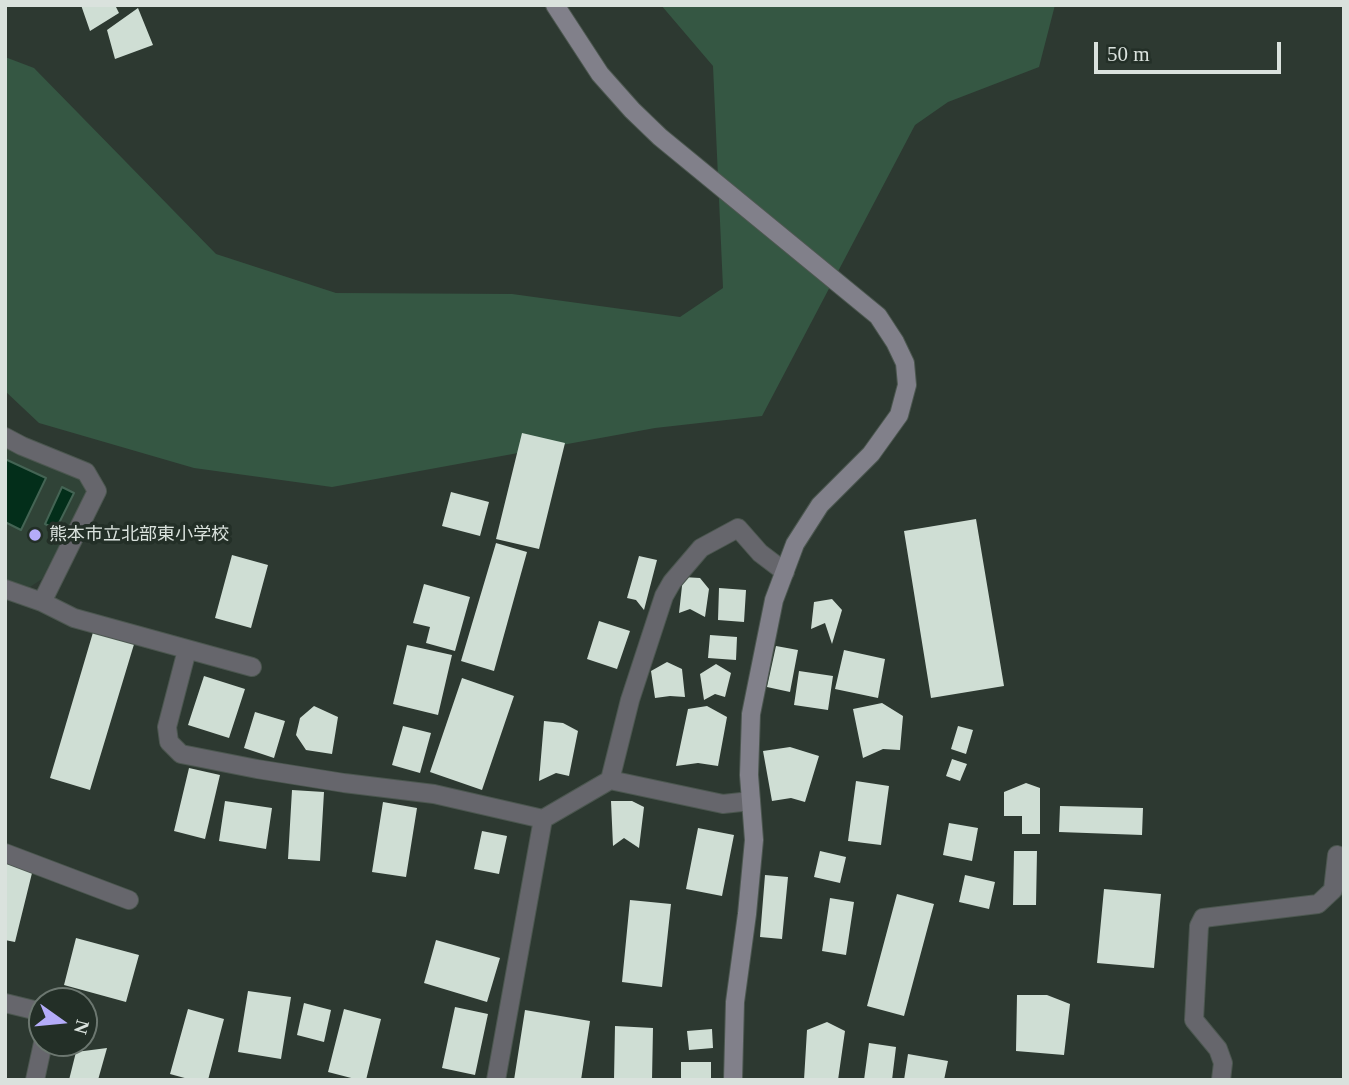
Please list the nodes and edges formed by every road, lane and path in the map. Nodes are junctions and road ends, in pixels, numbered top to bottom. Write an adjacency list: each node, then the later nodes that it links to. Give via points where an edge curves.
1 (555, 5): 3 (street, via 600,74 632,110 878,316 905,363 907,386 899,415 870,454 820,505 795,544)
2 (5, 437): 5 (street, via 86,472 97,491)
3 (785, 572): 8 (street, via 760,553 738,527 701,548 672,582 630,700); 9 (street, via 774,600 751,714)
4 (5, 589): 5 (street)
5 (42, 602): 6 (street, via 75,618)
6 (187, 650): 7 (street); 10 (street, via 167,727 169,742 181,754 434,794)
7 (252, 667)
8 (610, 780): 9 (street, via 723,804); 10 (street)
9 (751, 801): 19 (street, via 754,840 735,1002)
10 (543, 819): 18 (street)
11 (5, 853): 13 (street)
12 (1337, 855): 20 (street, via 1333,890 1318,904 1203,918 1194,1020 1218,1049 1223,1063)
13 (129, 900)
14 (5, 1003): 15 (street)
15 (28, 1009)
16 (40, 1057): 17 (street)
17 (35, 1080)
18 (496, 1080)
19 (733, 1080)
20 (1221, 1080)

